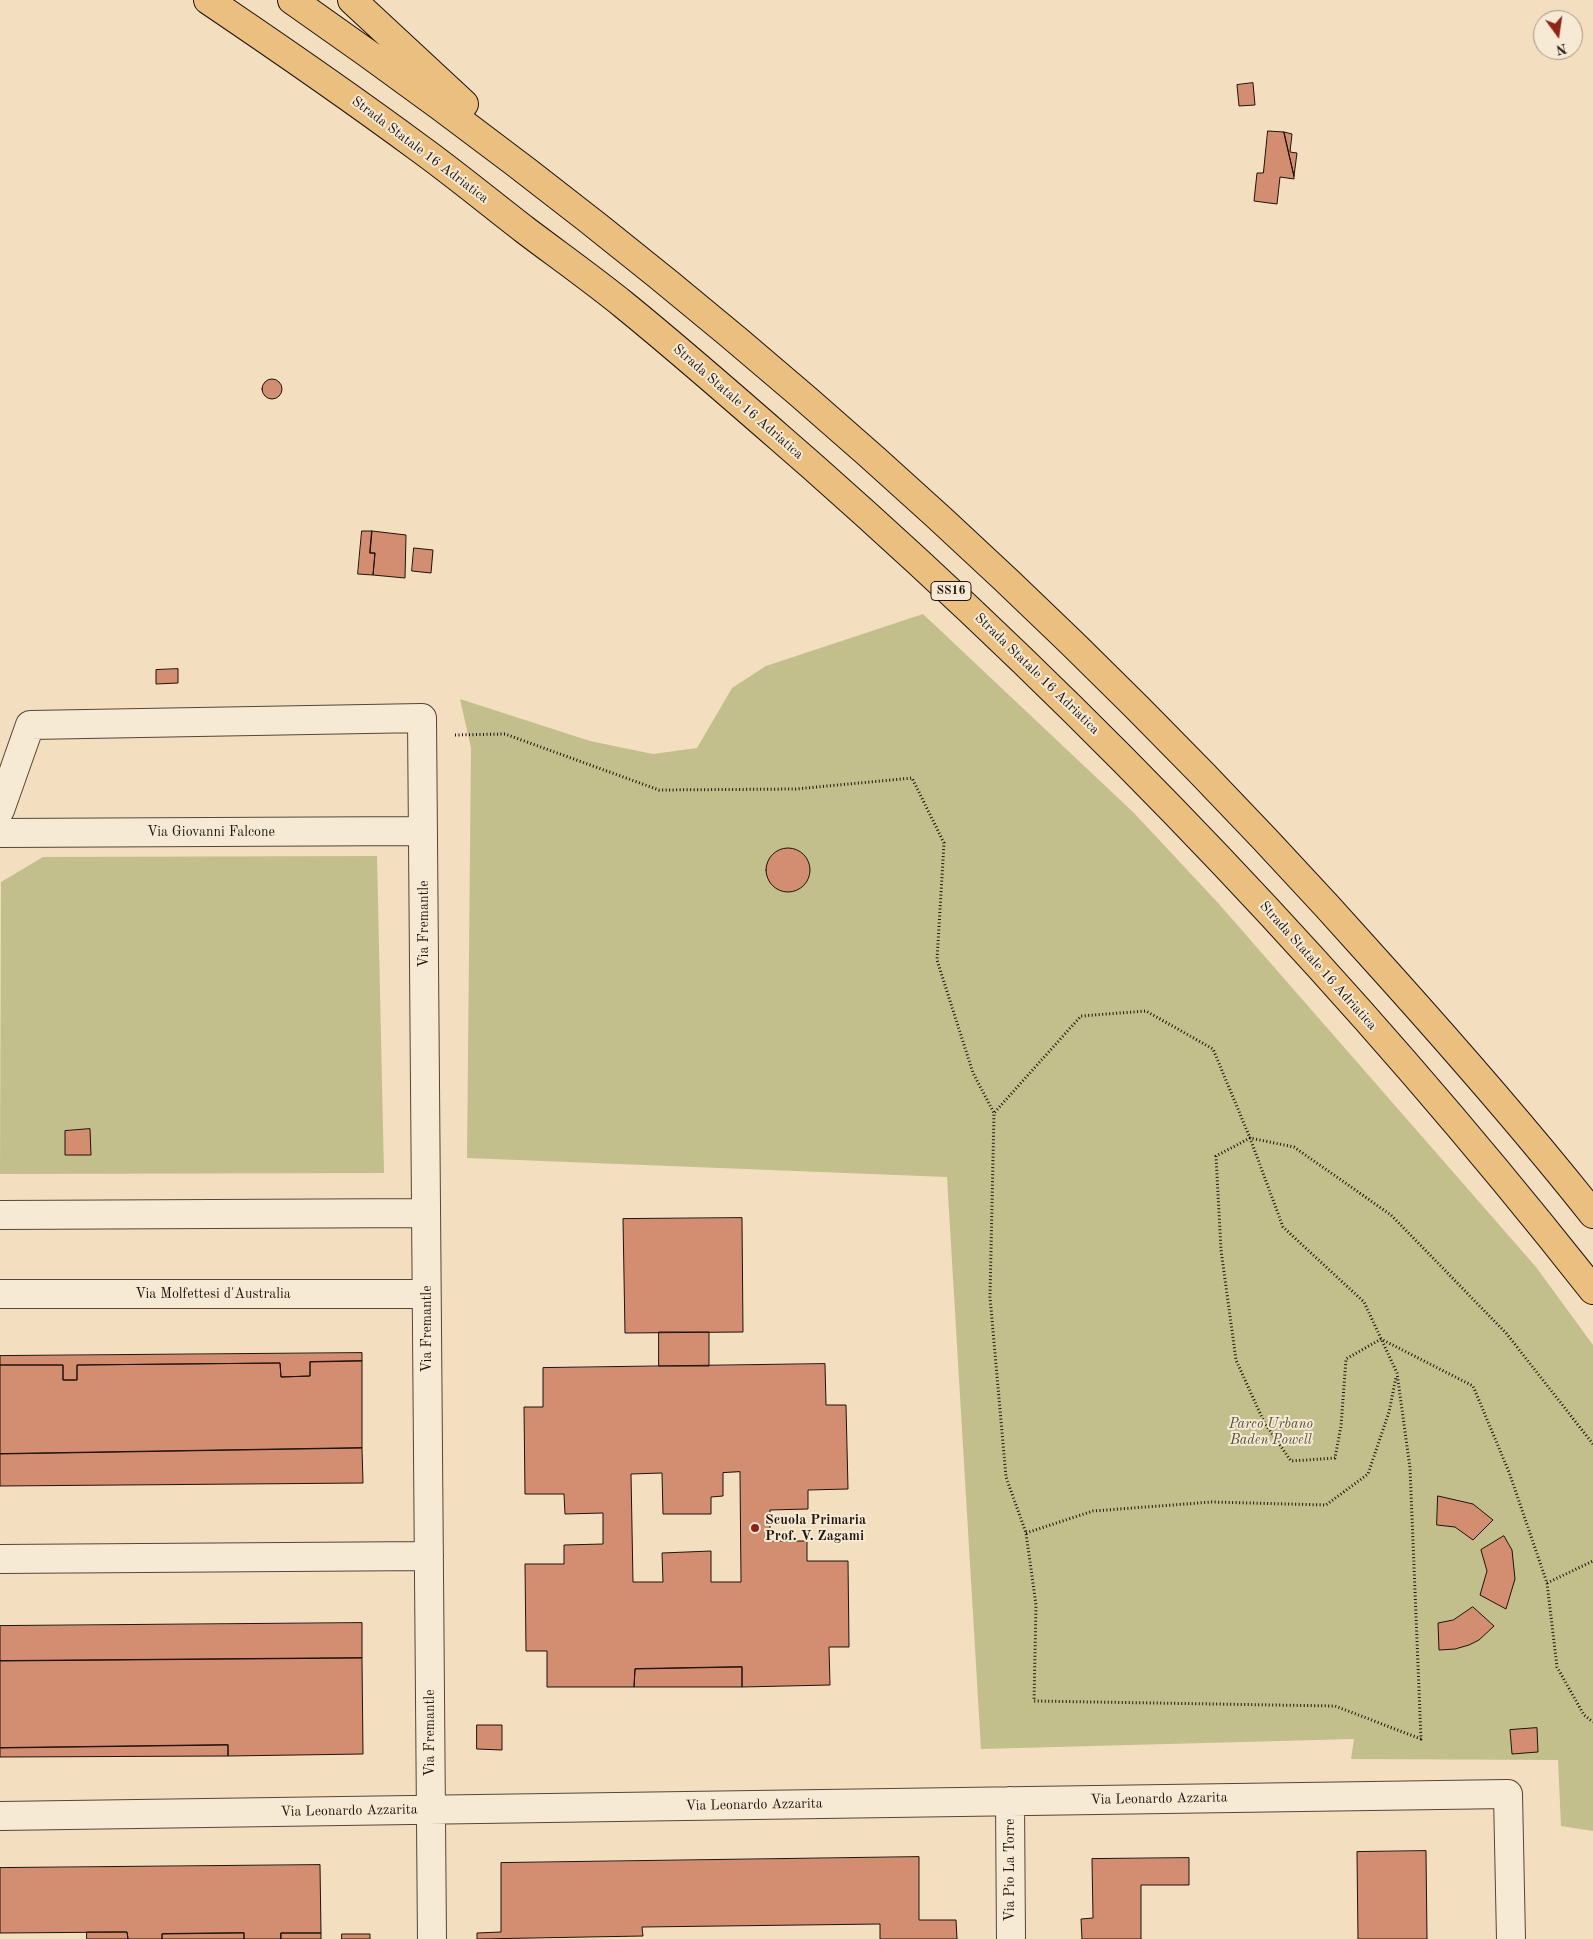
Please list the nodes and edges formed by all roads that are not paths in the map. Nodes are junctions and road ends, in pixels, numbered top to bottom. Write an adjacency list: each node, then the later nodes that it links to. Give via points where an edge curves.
1 (208, 0): 11 (highway, Strada Statale 16 Adriatica / SS16, via 324,78 424,151 622,303 922,563 1102,737 1290,932 1431,1094)
2 (292, 0): 4 (highway, via 382,62)
3 (352, 0): 4 (highway)
4 (571, 204): 9 (highway, via 776,372 928,506 1136,705 1325,903 1471,1068)
5 (0, 810): 6 (street, Via Fremantle, via 30,725 422,727)
6 (423, 831): 7 (street, Via Giovanni Falcone); 8 (street, Via Fremantle)
7 (0, 833)
8 (426, 1213): 10 (street); 13 (street, Via Fremantle)
9 (1593, 1214)
10 (0, 1215)
11 (1593, 1290)
12 (0, 1294): 13 (street, Via Molfettesi d'Australia)
13 (426, 1294): 14 (street, Via Fremantle)
14 (429, 1556): 15 (street); 17 (street, Via Fremantle)
15 (0, 1559)
16 (1010, 1801): 17 (street, Via Leonardo Azzarita); 20 (street, Via Pio La Torre); 21 (street, Via Leonardo Azzarita, via 1508,1794)
17 (431, 1810): 18 (street, Via Leonardo Azzarita); 19 (street, Via Fremantle)
18 (0, 1816)
19 (432, 1939)
20 (1011, 1939)
21 (1511, 1939)

